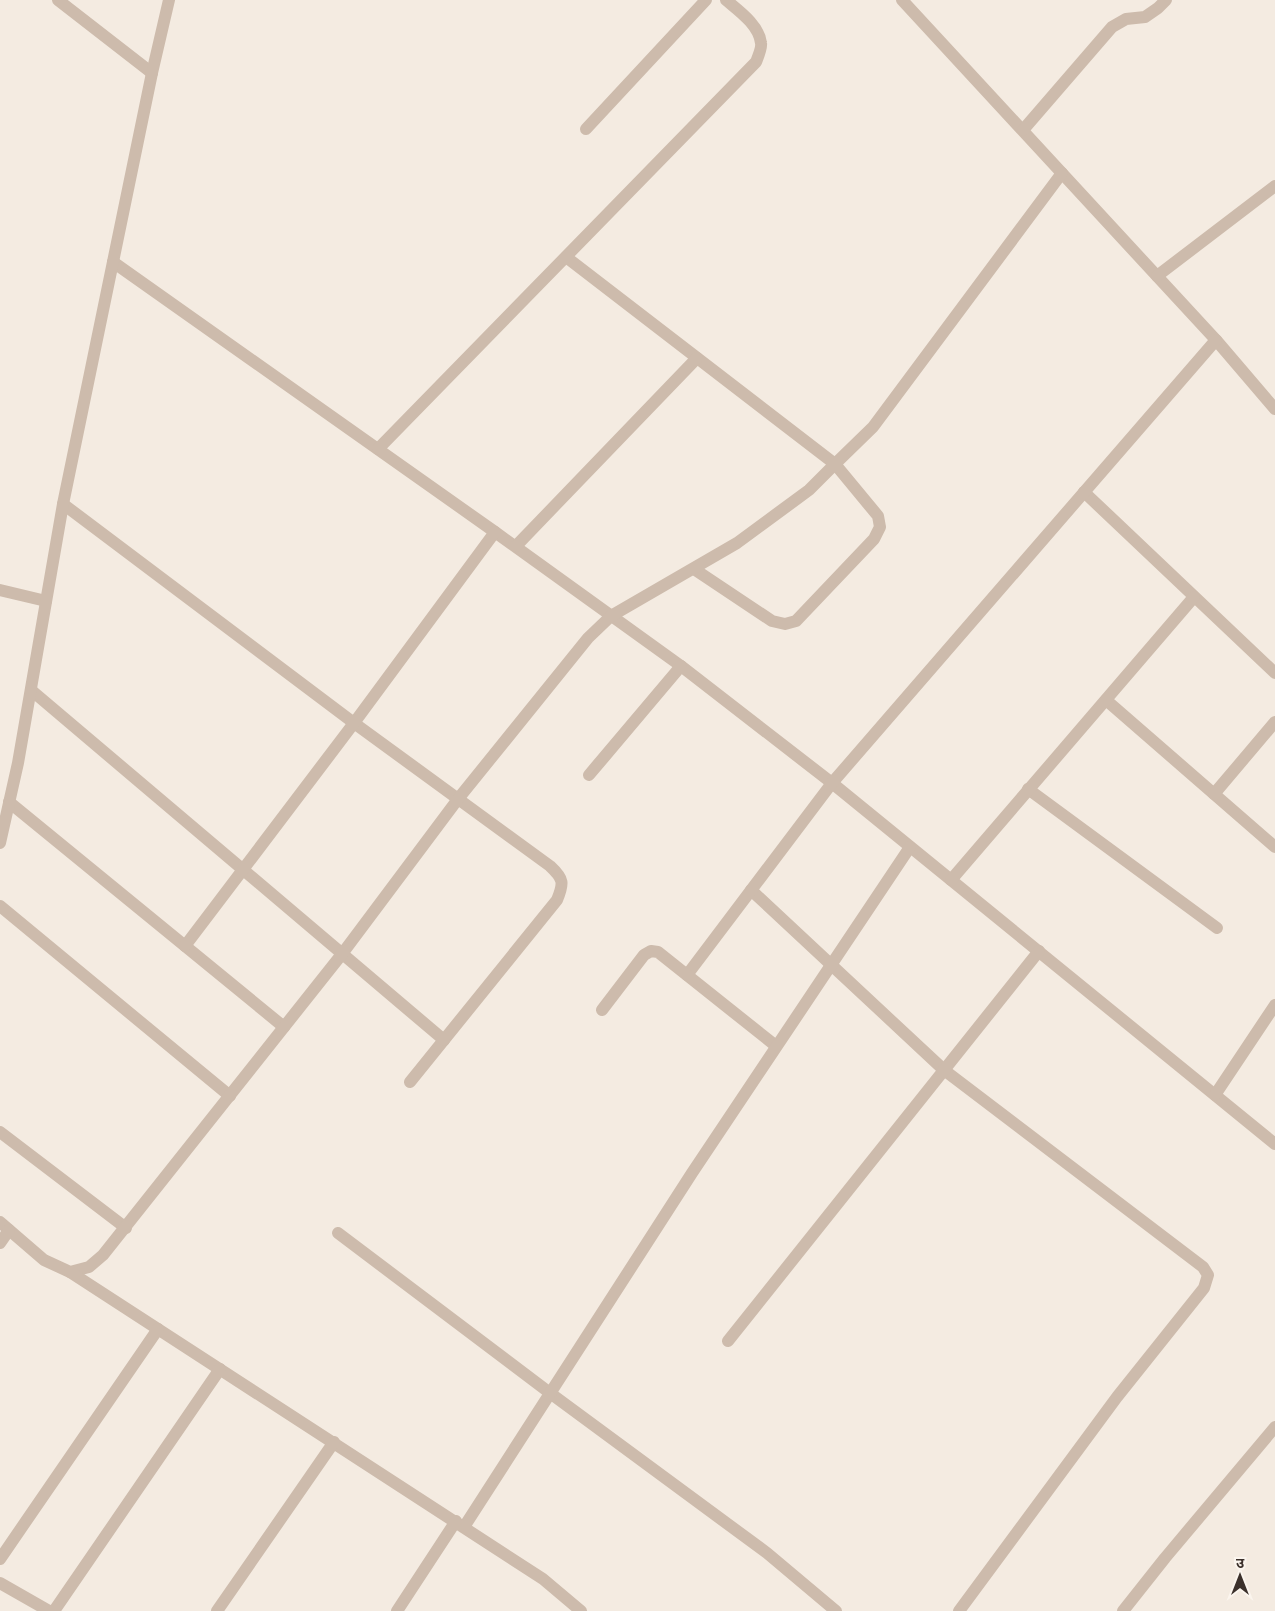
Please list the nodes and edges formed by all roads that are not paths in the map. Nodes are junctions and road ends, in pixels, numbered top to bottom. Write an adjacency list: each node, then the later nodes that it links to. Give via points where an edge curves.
1 (58, 0): 7 (street)
2 (169, 0): 7 (street)
3 (706, 0): 8 (street)
4 (726, 0): 12 (street, via 757,30 762,44 756,62)
5 (902, 0): 9 (street)
6 (1166, 0): 9 (street, via 1145,17 1126,19 1112,27)
7 (152, 73): 13 (street)
8 (586, 129)
9 (1022, 130): 10 (street)
10 (1062, 174): 14 (street); 19 (street, via 872,427)
11 (1275, 186): 14 (street)
12 (566, 256): 16 (street); 18 (street)
13 (113, 262): 18 (street); 21 (street)
14 (1157, 276): 15 (street)
15 (1216, 340): 17 (street); 20 (street)
16 (697, 358): 19 (street); 23 (street)
17 (1275, 408)
18 (378, 449): 22 (street)
19 (835, 464): 24 (street, via 785,508); 24 (street, via 878,516 880,527 874,539 796,621 786,624 772,621)
20 (1084, 492): 26 (street); 36 (street)
21 (63, 504): 27 (street); 34 (street)
22 (495, 532): 23 (street); 34 (street)
23 (516, 546): 28 (street)
24 (694, 569): 28 (street)
25 (0, 590): 27 (street)
26 (1194, 597): 30 (street); 32 (street)
27 (46, 601): 31 (street)
28 (611, 616): 29 (street); 39 (street, via 588,638)
29 (681, 666): 35 (street); 36 (street)
30 (1275, 673)
31 (31, 690): 40 (street); 44 (street)
32 (1106, 700): 37 (street); 38 (street)
33 (1275, 722): 38 (street)
34 (354, 723): 39 (street); 44 (street)
35 (589, 775)
36 (832, 783): 42 (street); 46 (street)
37 (1028, 790): 45 (street); 48 (street)
38 (1214, 794): 43 (street)
39 (458, 799): 51 (street); 57 (street, via 550,866 559,875 562,888 557,900)
40 (10, 802): 41 (street); 49 (street)
41 (0, 843)
42 (910, 847): 45 (street); 52 (street)
43 (1275, 847)
44 (243, 870): 49 (street); 51 (street)
45 (950, 880): 50 (street)
46 (751, 890): 52 (street); 53 (street)
47 (0, 906): 62 (street)
48 (1217, 928)
49 (186, 946): 56 (street)
50 (1038, 952): 59 (street); 61 (street)
51 (342, 954): 56 (street); 57 (street)
52 (831, 965): 58 (street); 59 (street)
53 (687, 975): 55 (street, via 658,952 644,954); 58 (street)
54 (1275, 1005): 61 (street)
55 (602, 1010)
56 (284, 1027): 62 (street)
57 (444, 1040): 60 (street)
58 (776, 1046): 73 (street)
59 (944, 1070): 71 (street); 85 (street, via 1203,1267 1208,1275 1204,1288 1117,1397)
60 (410, 1082)
61 (1215, 1095): 64 (street)
62 (230, 1096): 66 (street)
63 (0, 1132): 66 (street)
64 (1275, 1144)
65 (5, 1226): 68 (street); 69 (street, via 44,1260)
66 (126, 1228): 69 (street, via 89,1267)
67 (338, 1233): 73 (street)
68 (0, 1243)
69 (70, 1272): 70 (street)
70 (158, 1329): 72 (street); 77 (street)
71 (728, 1342)
72 (220, 1369): 75 (street); 80 (street)
73 (550, 1393): 76 (street); 84 (street, via 767,1553)
74 (1275, 1428): 86 (street)
75 (334, 1442): 76 (street); 81 (street)
76 (460, 1524): 82 (street); 83 (street, via 543,1579)
77 (0, 1559)
78 (0, 1583): 79 (street)
79 (49, 1611)
80 (54, 1611)
81 (217, 1611)
82 (397, 1611)
83 (581, 1611)
84 (836, 1611)
85 (959, 1611)
86 (1123, 1611)

